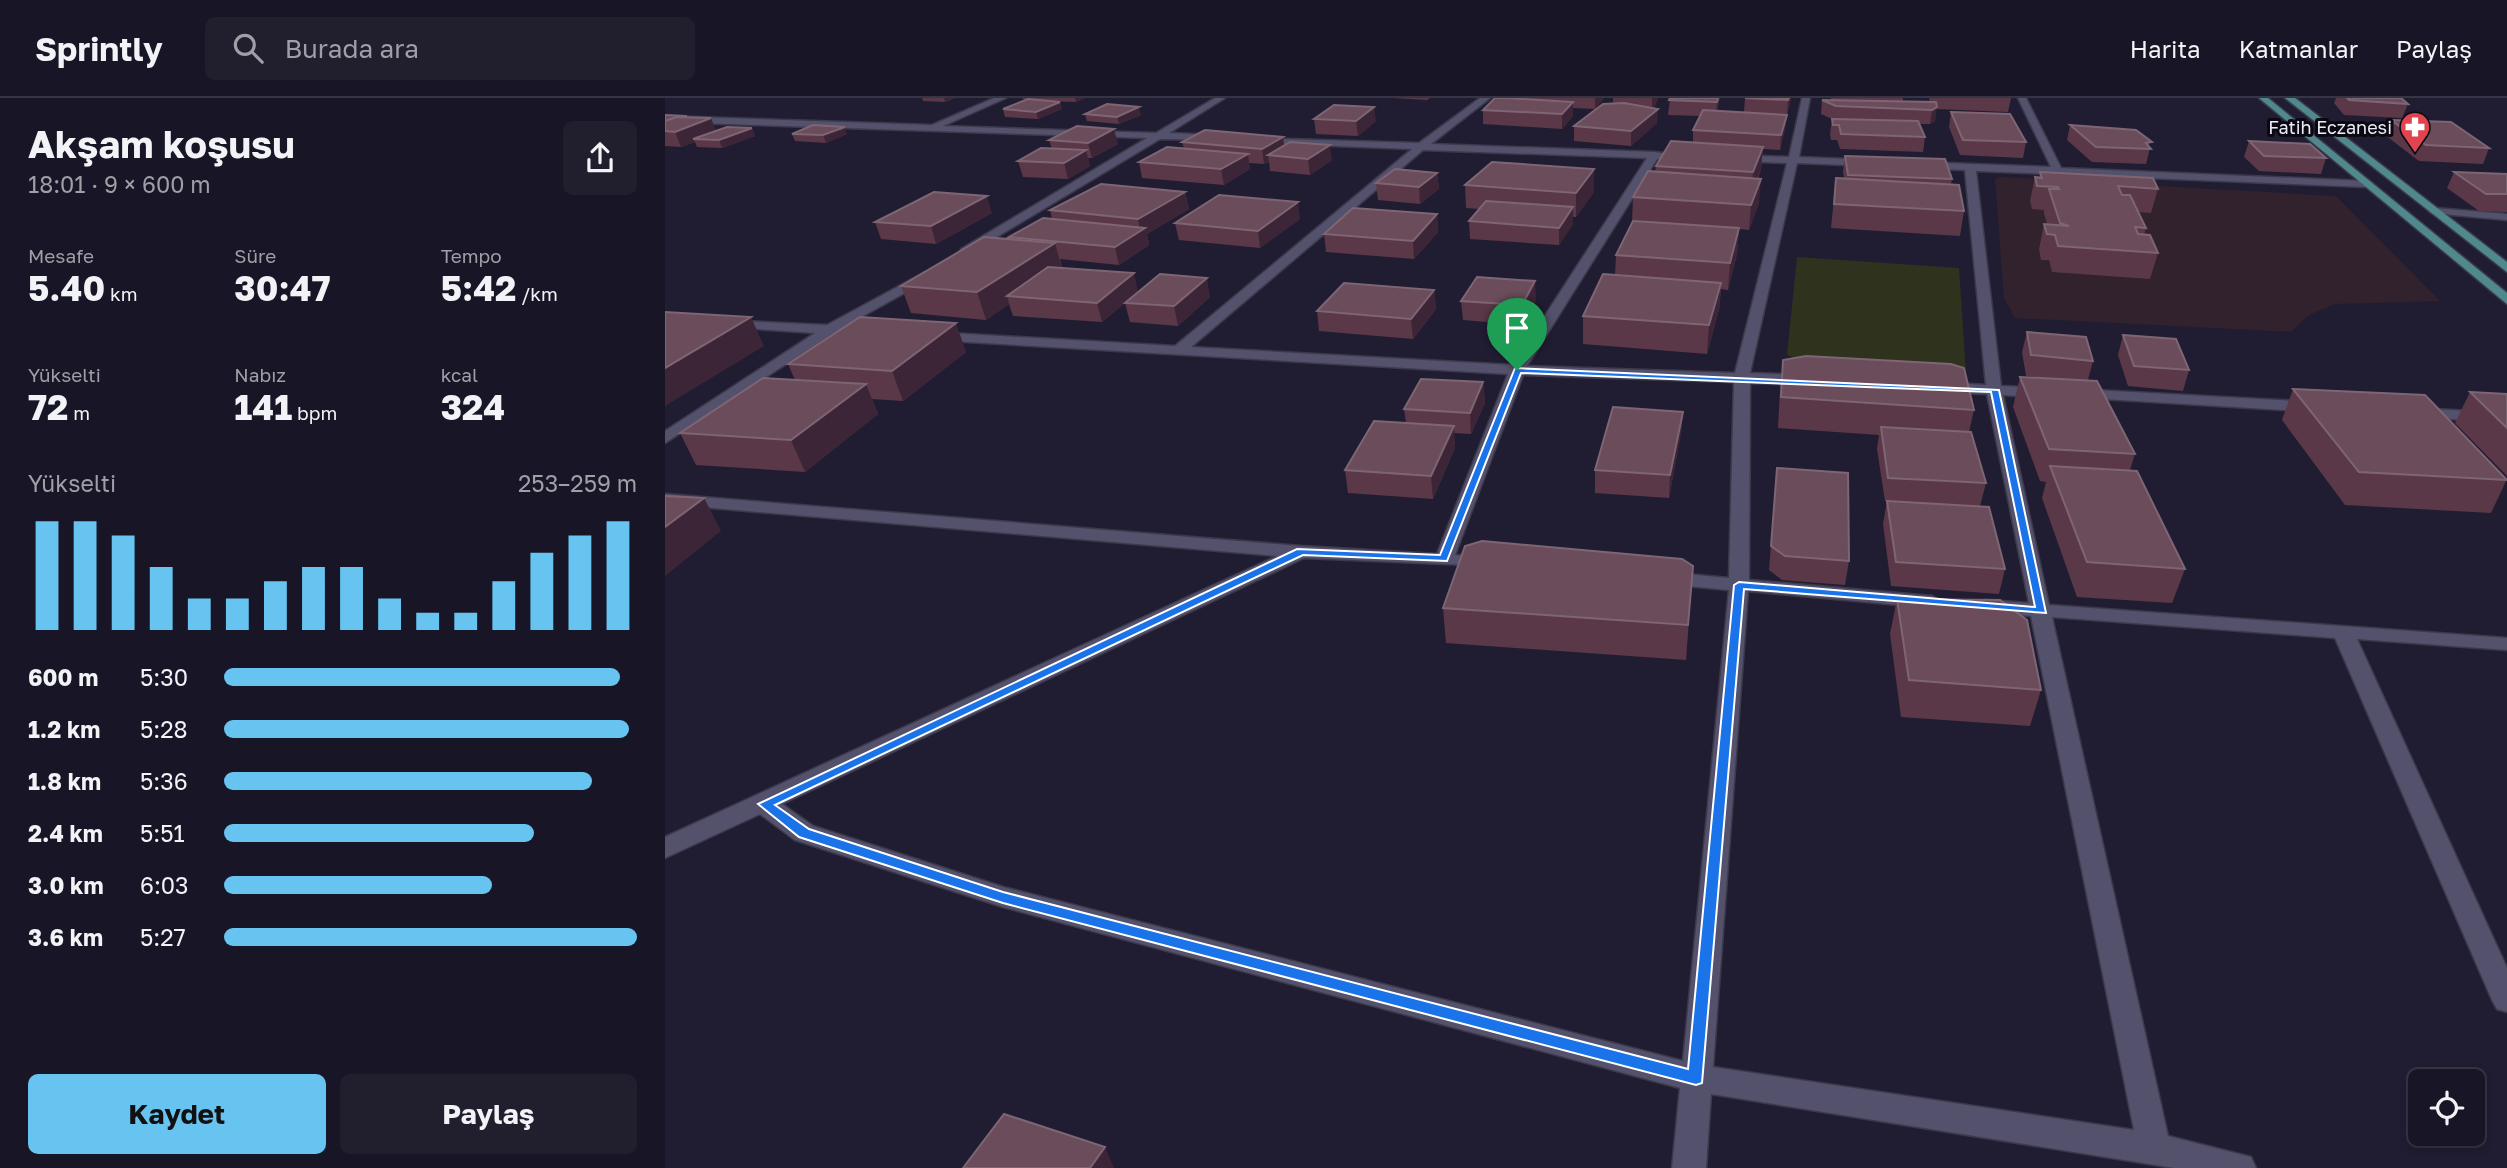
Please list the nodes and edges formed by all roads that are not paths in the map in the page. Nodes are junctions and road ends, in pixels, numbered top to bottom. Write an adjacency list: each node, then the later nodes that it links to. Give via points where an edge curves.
1 (1002, 98): 9 (street)
2 (1221, 98): 10 (street)
3 (1486, 98): 13 (street)
4 (1806, 98): 17 (street)
5 (2022, 98): 21 (street)
6 (2263, 98): 22 (main road)
7 (2289, 98): 23 (main road)
8 (665, 119): 9 (street)
9 (928, 129): 10 (street)
10 (1161, 136): 11 (street); 28 (street)
11 (1229, 139)
12 (1243, 139): 13 (street)
13 (1419, 148): 14 (street); 31 (street)
14 (1654, 155): 15 (street); 32 (street)
15 (1695, 157)
16 (1723, 158): 17 (street)
17 (1793, 160): 18 (street); 33 (street)
18 (1888, 163)
19 (1902, 164): 20 (street)
20 (1970, 166): 21 (street); 36 (street)
21 (2057, 170): 22 (street)
22 (2367, 184): 26 (main road)
23 (2435, 211): 24 (street); 25 (main road)
24 (2507, 218)
25 (2507, 268)
26 (2507, 300)
27 (706, 322): 28 (street)
28 (830, 329): 29 (street); 40 (street)
29 (886, 333)
30 (914, 334): 31 (street)
31 (1177, 351): 32 (street)
32 (1517, 370): 33 (street); 43 (street)
33 (1742, 377): 34 (street); 46 (street)
34 (1822, 381)
35 (1928, 387): 36 (street)
36 (1994, 390): 37 (street); 47 (street)
37 (2327, 408)
38 (2396, 412): 39 (street)
39 (2507, 418)
40 (665, 438)
41 (665, 499): 42 (street)
42 (1301, 552): 43 (street); 50 (street)
43 (1444, 559): 44 (street)
44 (1511, 565)
45 (1645, 577): 46 (street)
46 (1739, 585): 47 (street); 53 (street)
47 (2042, 611): 48 (street); 54 (street)
48 (2341, 629): 49 (street); 52 (street)
49 (2507, 644)
50 (764, 804): 51 (street); 53 (street, via 804,833 1003,897)
51 (665, 848)
52 (2507, 1000)
53 (1696, 1078): 54 (street); 55 (street)
54 (2154, 1149): 56 (street)
55 (1689, 1168)
56 (2239, 1168)

